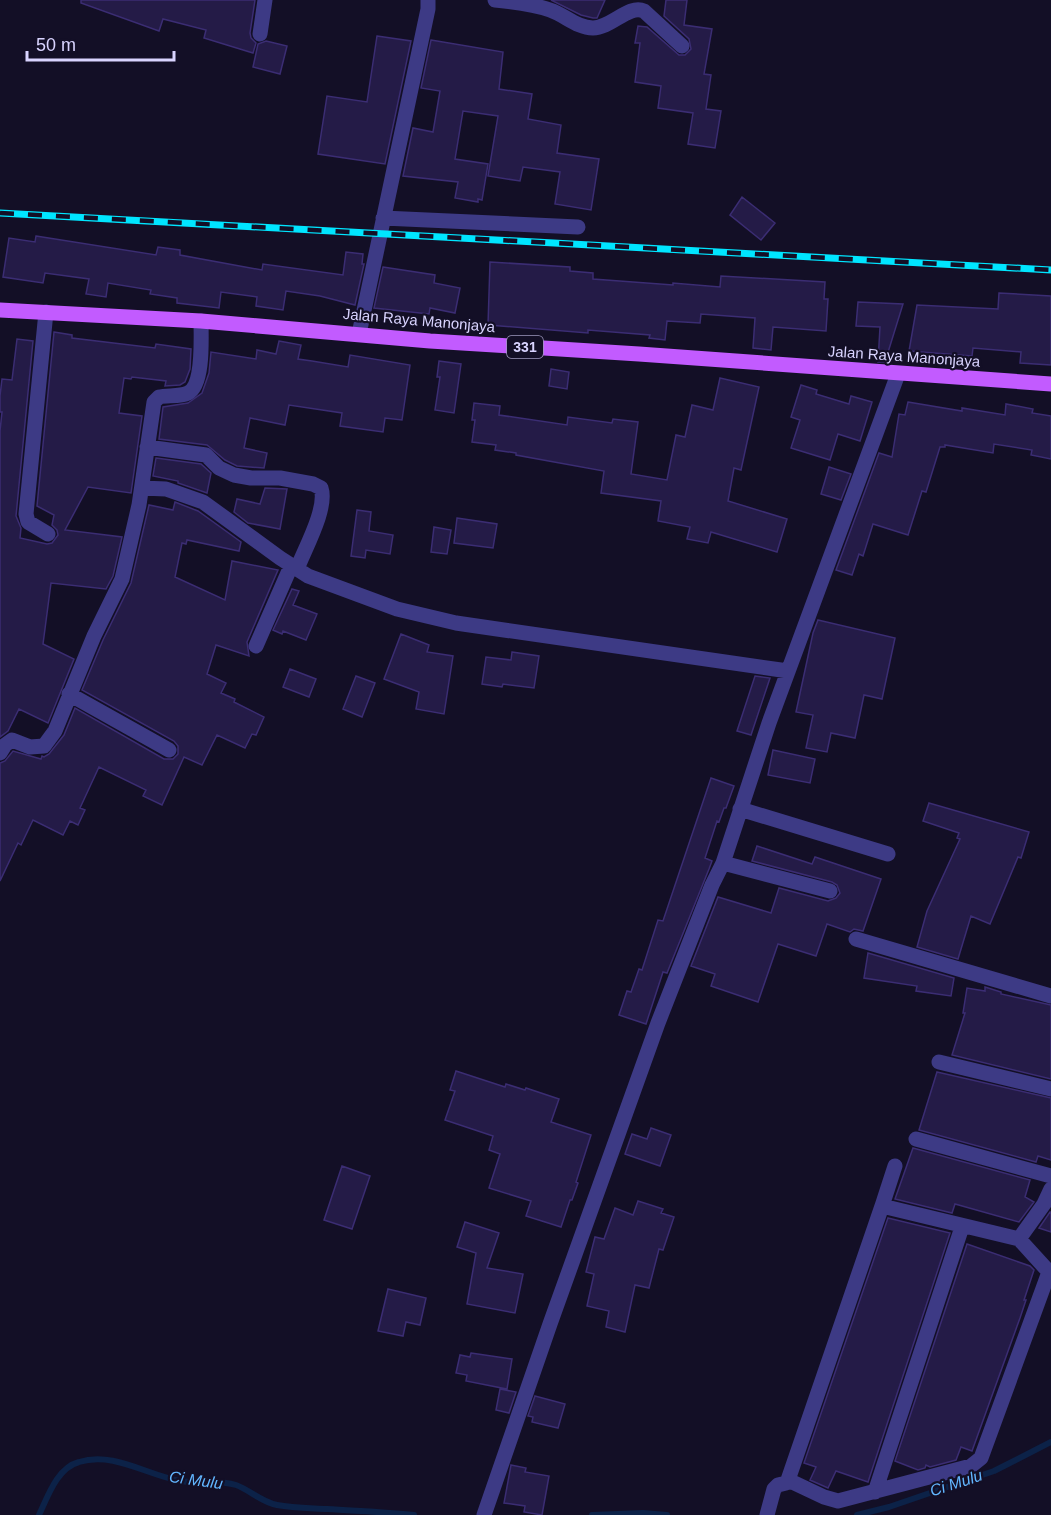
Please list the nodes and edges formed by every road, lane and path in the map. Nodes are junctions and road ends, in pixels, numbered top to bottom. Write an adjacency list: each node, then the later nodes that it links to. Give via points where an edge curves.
1 (265, 0): 4 (street)
2 (495, 0): 5 (street, via 548,9 594,28 639,8)
3 (433, 1): 6 (street)
4 (260, 34)
5 (682, 46)
6 (383, 218): 7 (street); 11 (street)
7 (578, 226)
8 (0, 310): 9 (main road, Jalan Raya Manonjaya / 331)
9 (46, 312): 10 (main road, Jalan Raya Manonjaya / 331); 16 (street, via 26,514 28,522)
10 (201, 321): 11 (main road, Jalan Raya Manonjaya / 331); 14 (street, via 199,374 193,388 184,395 156,399)
11 (359, 334): 12 (main road, Jalan Raya Manonjaya / 331)
12 (898, 374): 13 (main road, Jalan Raya Manonjaya / 331); 19 (street)
13 (1051, 384)
14 (147, 447): 15 (street); 17 (street, via 206,455 234,476 280,478 321,488 317,520)
15 (142, 488): 17 (street, via 166,489 203,502); 20 (street, via 122,579)
16 (48, 534)
17 (294, 568): 18 (street); 19 (street, via 340,590 456,623)
18 (256, 646)
19 (788, 671): 23 (street)
20 (69, 694): 21 (street); 22 (street, via 55,731 44,746 30,747 12,740)
21 (170, 750)
22 (0, 753)
23 (740, 809): 24 (street); 25 (street)
24 (888, 854)
25 (723, 863): 26 (street); 41 (street, via 658,1023)
26 (830, 891)
27 (856, 939): 28 (street)
28 (1051, 996)
29 (939, 1062): 30 (street)
30 (1051, 1089)
31 (916, 1139): 33 (street)
32 (895, 1166): 35 (street)
33 (1051, 1176)
34 (1051, 1189): 37 (street)
35 (882, 1206): 36 (street); 39 (street)
36 (962, 1227): 37 (street); 40 (street)
37 (1019, 1239): 38 (street)
38 (1050, 1273): 40 (street, via 981,1458 971,1466)
39 (788, 1480): 40 (street, via 838,1501); 42 (street, via 774,1489)
40 (875, 1492)
41 (486, 1508)
42 (768, 1511)

